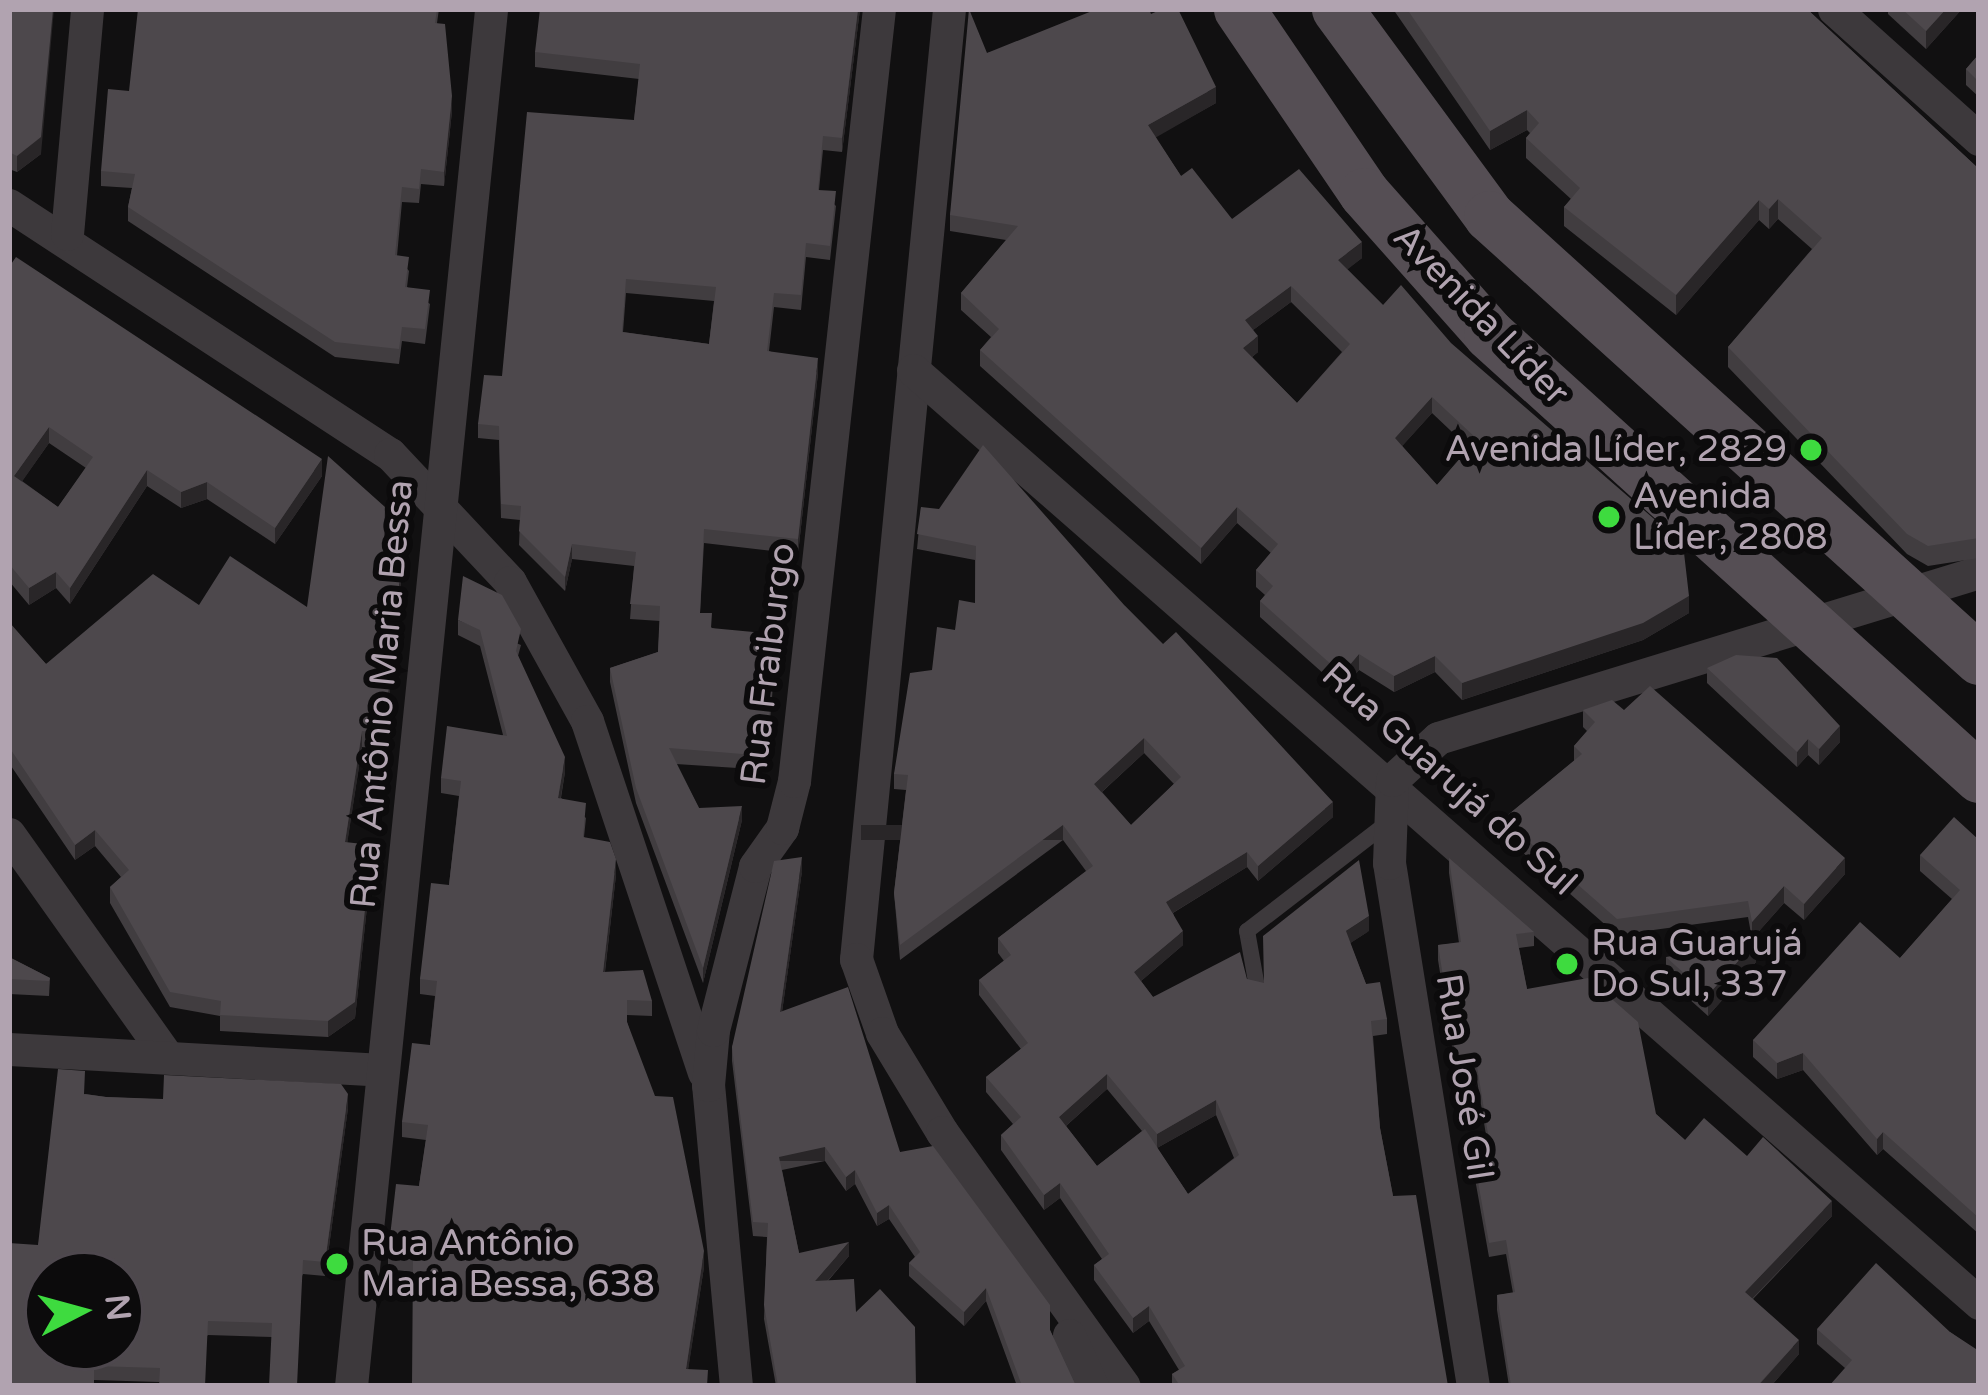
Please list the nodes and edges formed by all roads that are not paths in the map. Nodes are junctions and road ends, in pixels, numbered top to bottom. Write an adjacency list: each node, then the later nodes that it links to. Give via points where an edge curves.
1 (87, 9): 10 (street)
2 (491, 9): 12 (street, Rua Antônio Maria Bessa)
3 (879, 9): 25 (street, Rua Fraiburgo, via 794,781 748,888)
4 (950, 9): 11 (street)
5 (1239, 9): 15 (main road, Avenida Líder, via 1364,193 1490,334)
6 (1337, 9): 14 (main road, Avenida Líder, via 1489,215)
7 (1834, 9): 8 (street)
8 (1979, 139)
9 (9, 205): 10 (street)
10 (67, 234): 12 (street)
11 (914, 370): 18 (street, Rua Guarujá do Sul); 26 (street, via 856,959 882,1033)
12 (438, 494): 24 (street, Rua Antônio Maria Bessa); 25 (street, via 510,581 572,686)
13 (1979, 572): 14 (street)
14 (1909, 594): 15 (street); 16 (main road, Avenida Líder)
15 (1808, 623): 17 (main road, Avenida Líder); 18 (street, via 1438,738)
16 (1979, 659)
17 (1979, 777)
18 (1392, 780): 19 (street, Rua José Gil); 27 (street, Rua Guarujá do Sul)
19 (1386, 824): 21 (lane, via 1247,931); 32 (street, Rua José Gil)
20 (9, 834): 23 (street)
21 (1257, 987)
22 (9, 1049): 23 (street)
23 (167, 1057): 24 (street)
24 (382, 1070): 28 (street, Rua Antônio Maria Bessa)
25 (708, 1085): 29 (street, Rua Fraiburgo)
26 (1045, 1285): 30 (street); 31 (street)
27 (1979, 1303)
28 (351, 1386)
29 (736, 1386)
30 (1092, 1386)
31 (1124, 1386)
32 (1474, 1386)

